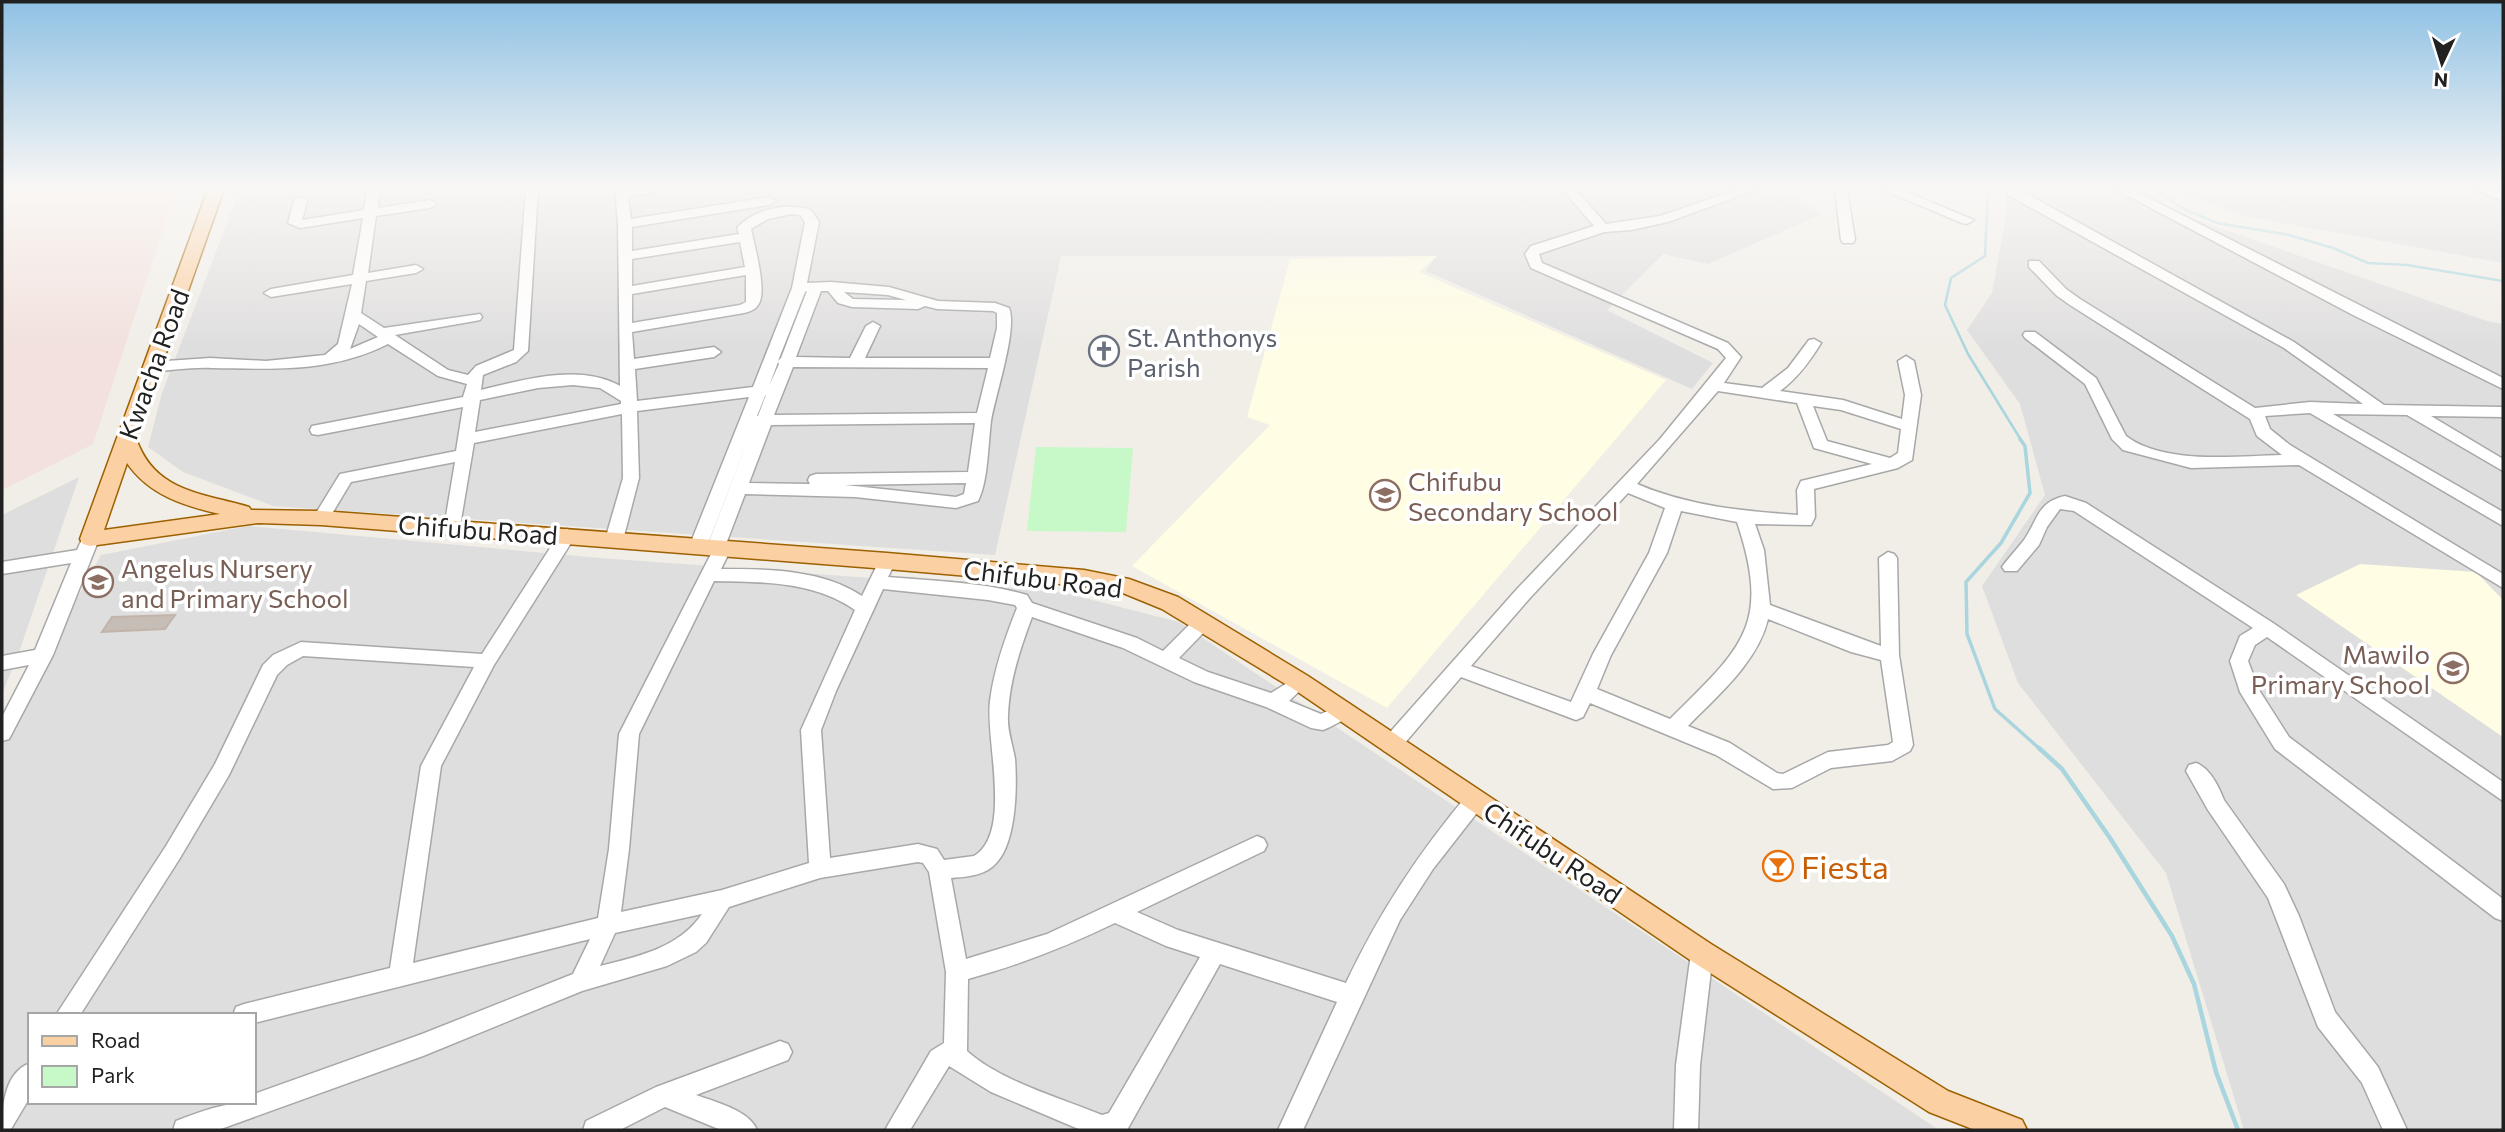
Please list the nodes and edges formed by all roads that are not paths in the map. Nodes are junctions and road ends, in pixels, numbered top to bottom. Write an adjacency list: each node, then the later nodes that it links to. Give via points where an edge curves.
1 (197, 242): 34 (main road, Kwacha Road)
2 (367, 242): 15 (street)
3 (528, 242): 38 (street, via 521,351 476,373)
4 (624, 242): 11 (street)
5 (715, 242): 11 (street)
6 (747, 242): 14 (street)
7 (813, 242): 16 (street)
8 (1552, 242): 36 (street, via 1536,248 1533,260 1545,269 1730,351 1734,357)
9 (2103, 242): 43 (street, via 2289,345)
10 (2223, 242): 35 (street)
11 (624, 256): 17 (street)
12 (2034, 264): 46 (street, via 2075,302)
13 (416, 269): 15 (street)
14 (750, 270): 17 (street); 22 (street, via 754,301 744,309)
15 (361, 278): 18 (street); 19 (street)
16 (815, 287): 25 (street); 32 (street, via 889,291 937,305 995,307 1004,311)
17 (626, 291): 22 (street)
18 (271, 293)
19 (354, 315): 24 (street); 28 (street, via 345,346)
20 (475, 317): 24 (street)
21 (873, 326): 31 (street)
22 (625, 329): 33 (street)
23 (2030, 335): 54 (street, via 2091,381 2120,439 2129,446 2201,464)
24 (384, 336): 28 (street, via 362,351); 38 (street)
25 (787, 340): 30 (street); 37 (street)
26 (1814, 343): 39 (street, via 1781,385)
27 (714, 352): 33 (street)
28 (331, 357): 34 (street, via 266,366)
29 (1906, 361): 49 (street, via 1913,396)
30 (785, 362): 31 (street); 37 (street)
31 (855, 363): 32 (street)
32 (996, 363): 47 (street)
33 (628, 365): 41 (street)
34 (152, 367): 51 (main road, Kwacha Road)
35 (2503, 384)
36 (1714, 386): 39 (street); 58 (street)
37 (767, 391): 41 (street); 48 (street); 53 (street)
38 (471, 393): 41 (street, via 593,382 604,384); 50 (street); 52 (street)
39 (1765, 393): 40 (street)
40 (1803, 399): 49 (street, via 1843,405); 55 (street, via 1820,444)
41 (628, 403): 52 (street); 68 (street, via 631,478)
42 (2310, 407): 43 (street); 46 (street, via 2268,410); 65 (street)
43 (2378, 408): 44 (street)
44 (2409, 410): 45 (street); 56 (street)
45 (2501, 413)
46 (2257, 416): 54 (street, via 2263,432)
47 (984, 418): 48 (street); 57 (street)
48 (762, 421): 53 (street)
49 (1909, 426): 55 (street, via 1906,456)
50 (318, 430)
51 (126, 436): 62 (main road, via 134,459 153,480 200,503); 69 (main road, Kwacha Road)
52 (464, 447): 63 (street, via 346,478); 66 (street)
53 (745, 448): 59 (street); 70 (street)
54 (2302, 460): 76 (street)
55 (1892, 464): 64 (street, via 1807,485 1803,496 1807,517 1801,523)
56 (2503, 466)
57 (977, 477): 60 (street, via 794,481); 60 (street, via 972,497 958,503)
58 (1624, 485): 61 (street); 87 (street)
59 (738, 488): 60 (street); 70 (street)
60 (766, 488)
61 (1675, 504): 64 (street); 89 (street, via 1658,553 1602,654)
62 (258, 516): 63 (main road, Chifubu Road); 69 (main road, Chifubu Road)
63 (321, 517): 66 (main road, Chifubu Road)
64 (1744, 517): 79 (street, via 1755,550)
65 (2503, 520)
66 (453, 528): 67 (main road, Chifubu Road)
67 (567, 535): 68 (main road, Chifubu Road); 85 (street)
68 (614, 540): 70 (main road, Chifubu Road)
69 (86, 547): 73 (street); 82 (street)
70 (712, 548): 74 (main road, Chifubu Road); 75 (street)
71 (1888, 558): 83 (street)
72 (2011, 567): 81 (street, via 2033,541 2049,511 2065,502 2080,507)
73 (2, 568)
74 (883, 572): 77 (street); 78 (street, via 1021,600); 80 (main road, Chifubu Road, via 1084,578 1121,584)
75 (708, 575): 77 (street, via 808,583 852,596); 104 (street, via 629,734)
76 (2503, 582)
77 (866, 608): 99 (street, via 811,730)
78 (1026, 608): 84 (street); 100 (street, via 1013,642 999,708 999,740 1006,764 1000,835 986,860)
79 (1761, 609): 83 (street); 92 (street, via 1735,664)
80 (1203, 622): 84 (street); 88 (main road, Chifubu Road)
81 (2267, 628): 96 (street); 102 (street, via 2247,641 2239,661 2250,692 2282,743)
82 (44, 655): 86 (street); 93 (street)
83 (1889, 655): 92 (street, via 1903,745 1892,753 1828,760 1785,782 1773,781 1723,749)
84 (1166, 660): 90 (street)
85 (487, 661): 108 (street, via 431,766); 111 (street, via 301,649 280,660 270,670 222,769 173,852)
86 (2, 663)
87 (1458, 668): 89 (street, via 1576,712); 94 (street)
88 (1300, 682): 90 (street); 91 (main road, Chifubu Road)
89 (1586, 693): 92 (street)
90 (1273, 702): 91 (street, via 1323,722)
91 (1342, 712): 94 (main road, Chifubu Road)
92 (1675, 727)
93 (2, 733)
94 (1391, 745): 97 (main road, Chifubu Road)
95 (2196, 771): 125 (street, via 2276,891 2326,1019 2370,1075)
96 (2503, 793)
97 (1476, 799): 106 (main road, Chifubu Road); 110 (street, via 1428,856 1384,929)
98 (1257, 845): 103 (street)
99 (820, 869): 100 (street, via 918,853 930,855); 101 (street)
100 (939, 870): 107 (street)
101 (722, 900): 104 (street); 109 (street, via 693,941 654,960)
102 (2503, 911)
103 (1115, 912): 105 (street); 107 (street, via 1054,942)
104 (608, 925): 108 (street); 109 (street)
105 (1215, 952): 110 (street); 113 (street, via 1138,1091 1110,1127 960,1063)
106 (1702, 953): 123 (street, via 1688,1065); 124 (main road, Chifubu Road, via 1939,1102)
107 (957, 972): 113 (street)
108 (400, 976): 112 (street)
109 (581, 981): 118 (street, via 423,1045)
110 (1352, 996): 122 (street)
111 (68, 1013)
112 (252, 1013)
113 (954, 1050): 121 (street, via 939,1059)
114 (780, 1052): 116 (street)
115 (28, 1077): 117 (street)
116 (664, 1095): 119 (street); 120 (street)
117 (2, 1120)
118 (185, 1130)
119 (595, 1130)
120 (744, 1130)
121 (897, 1130)
122 (1290, 1130)
123 (1686, 1130)
124 (2012, 1130)
125 (2395, 1130)

